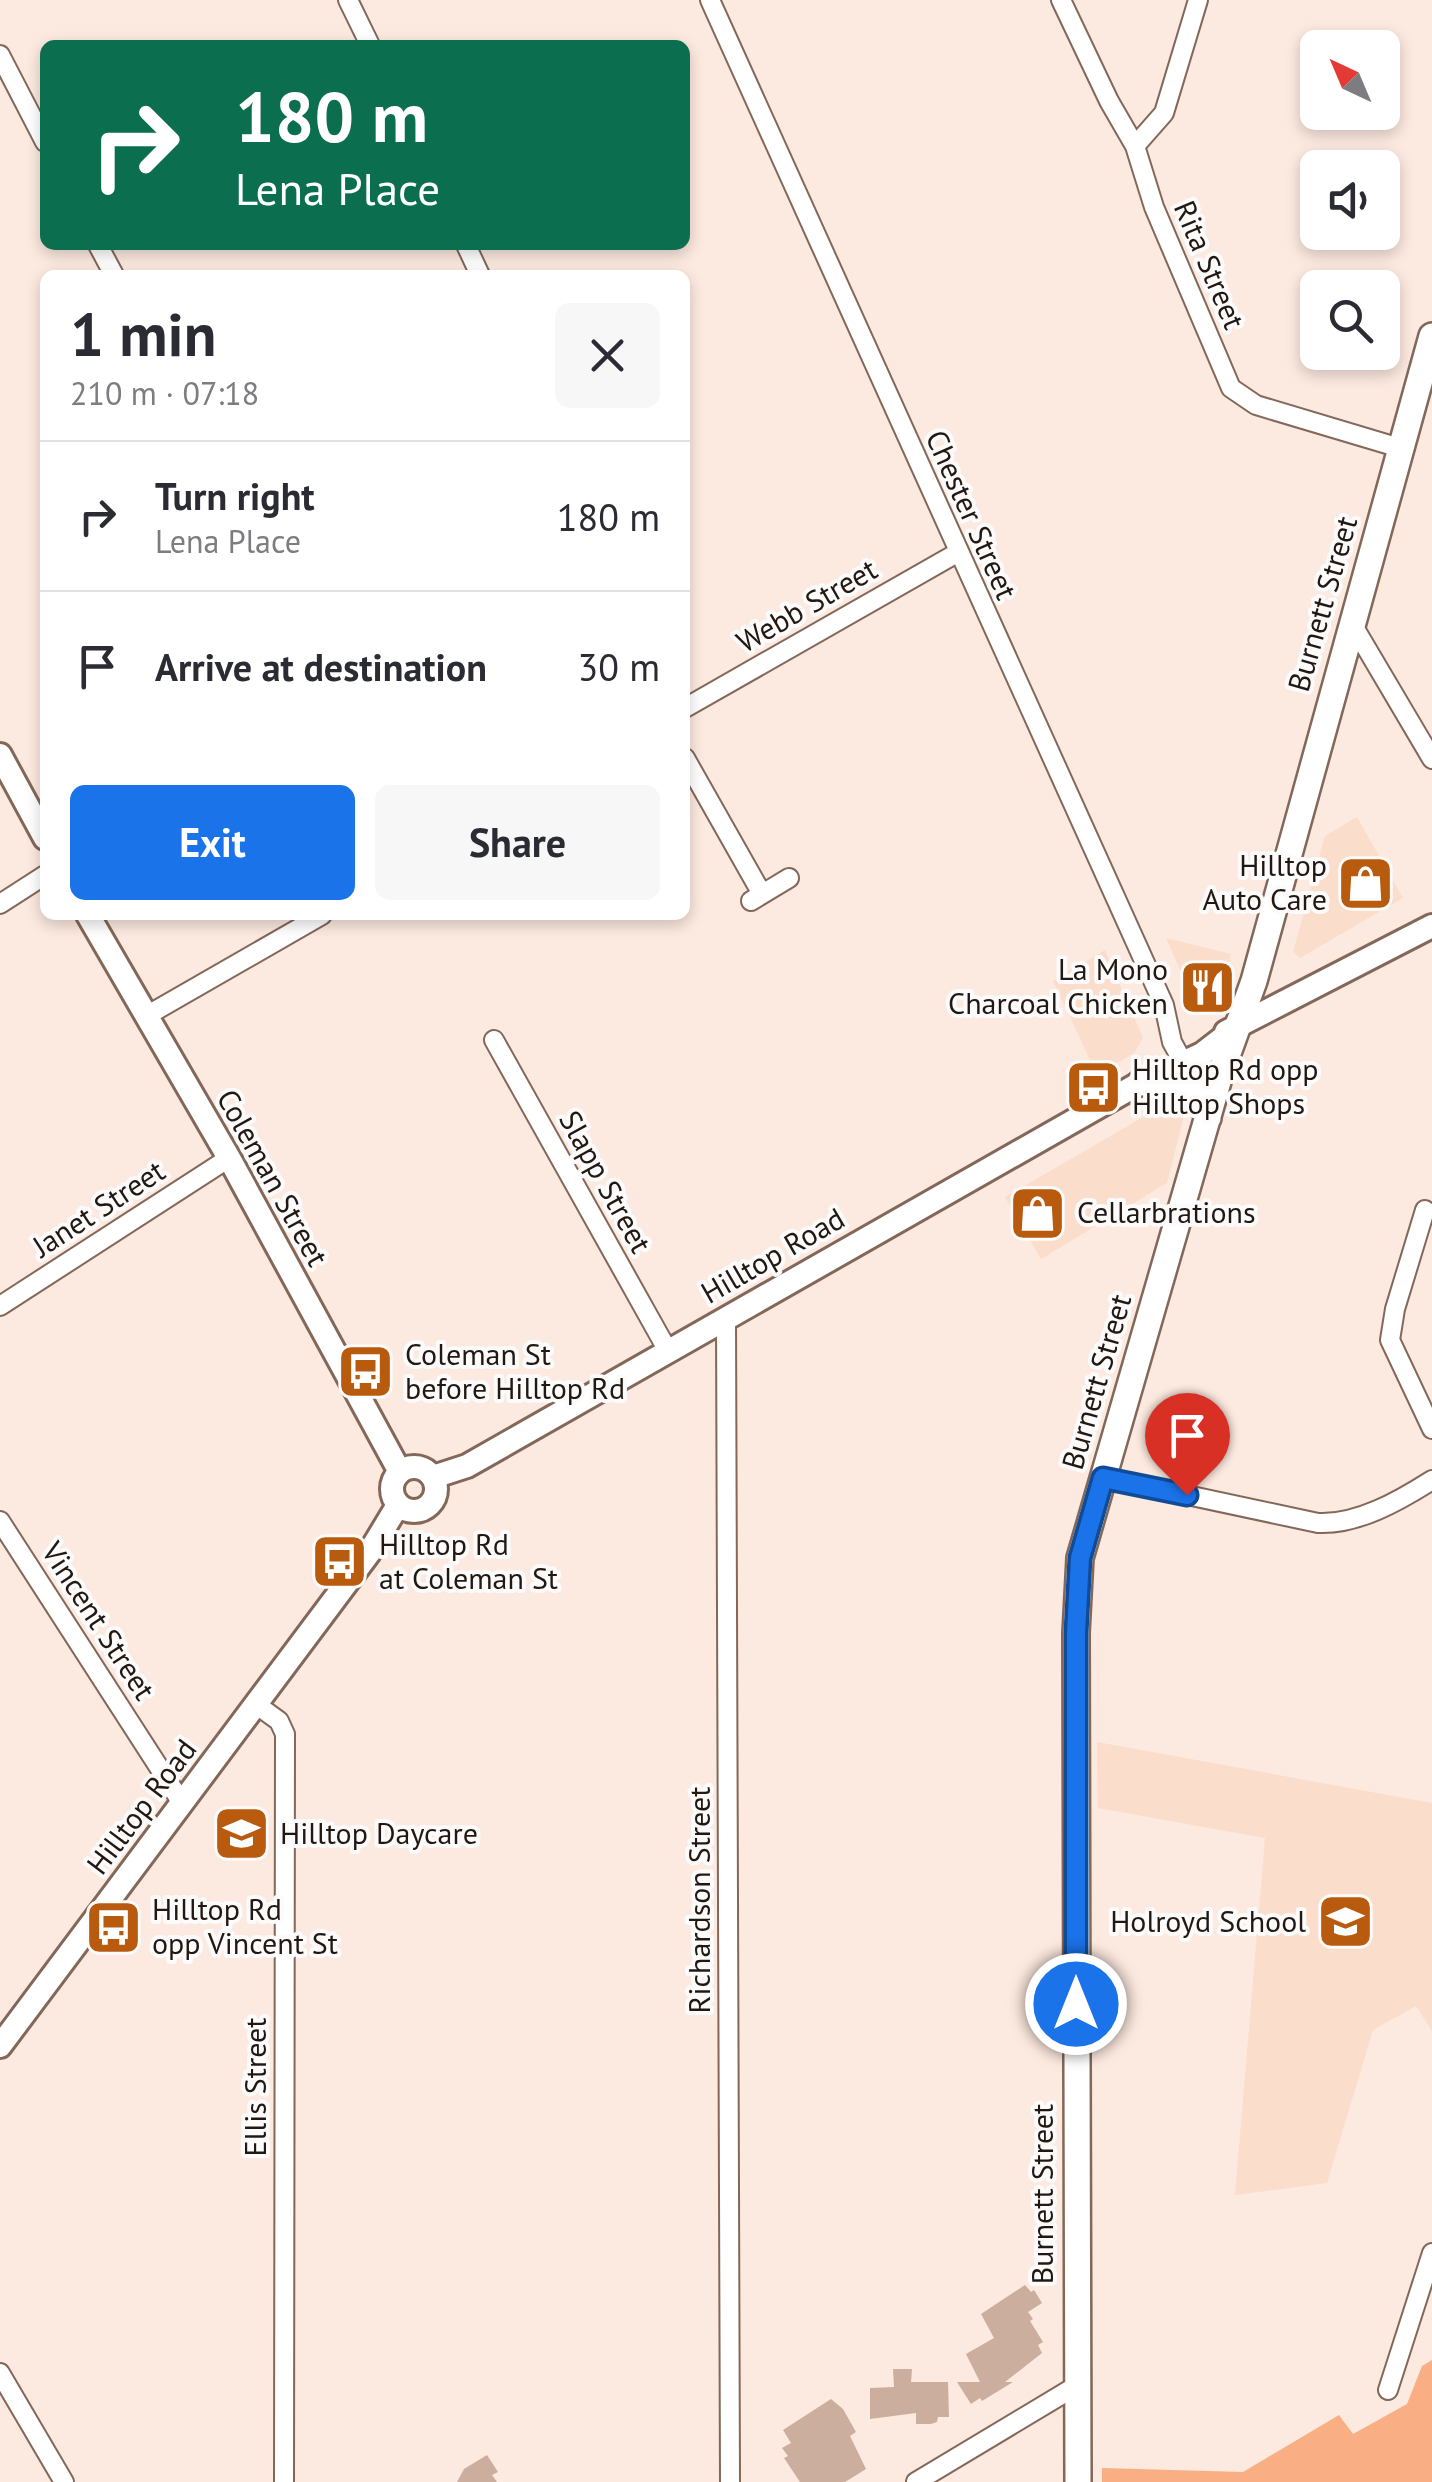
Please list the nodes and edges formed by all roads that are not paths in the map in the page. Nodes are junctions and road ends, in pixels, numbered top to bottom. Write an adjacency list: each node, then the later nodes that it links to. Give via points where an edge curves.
1 (348, 0): 5 (street)
2 (710, 0): 11 (street, Chester Street)
3 (1061, 0): 8 (street, Rita Street)
4 (1198, 0): 8 (street, via 1164,113)
5 (368, 40)
6 (0, 55): 7 (street)
7 (40, 132)
8 (1135, 146): 10 (street, Rita Street, via 1154,206 1236,394)
9 (1432, 336): 10 (main road, Burnett Street)
10 (1400, 448): 12 (main road, Burnett Street)
11 (957, 553): 13 (street, Webb Street); 29 (street, Chester Street, via 1164,1005)
12 (1351, 622): 15 (street); 27 (main road, Burnett Street)
13 (690, 702)
14 (0, 755): 17 (street)
15 (1432, 759)
16 (690, 768): 19 (street, via 757,897)
17 (40, 829)
18 (40, 878): 20 (street)
19 (790, 878)
20 (0, 904)
21 (1432, 914): 25 (street, Hilltop Road)
22 (91, 920): 26 (street, Coleman Street)
23 (313, 920): 26 (street)
24 (1432, 926): 25 (street, Hilltop Road)
25 (1377, 952): 27 (street, Hilltop Road)
26 (146, 1016): 32 (street, Coleman Street)
27 (1237, 1027): 29 (street, Hilltop Road); 30 (street, Hilltop Road, via 1202,1054); 31 (main road, Burnett Street)
28 (494, 1040): 36 (street, Slapp Street)
29 (1178, 1053): 30 (street, Hilltop Road)
30 (1140, 1083): 31 (main road, via 1188,1083); 35 (street, Hilltop Road)
31 (1208, 1118): 40 (main road, Burnett Street)
32 (228, 1158): 34 (street, Janet Street); 38 (street, Coleman Street)
33 (1425, 1210): 37 (street, via 1390,1340)
34 (0, 1306)
35 (726, 1318): 36 (street, Hilltop Road); 53 (street, Richardson Street)
36 (668, 1351): 39 (street, Hilltop Road, via 467,1466)
37 (1432, 1429)
38 (400, 1472): 39 (street, via 420,1468); 42 (street, via 392,1491)
39 (433, 1477): 42 (street, via 430,1505)
40 (1103, 1478): 41 (street, via 1338,1524); 49 (main road, Burnett Street, via 1080,1558 1076,1633)
41 (1432, 1480)
42 (398, 1505): 44 (street, Hilltop Road)
43 (0, 1521): 45 (street, Vincent Street)
44 (256, 1705): 45 (street, Hilltop Road); 52 (street, Ellis Street, via 285,1734)
45 (182, 1802): 46 (street, Hilltop Road)
46 (0, 2046)
47 (1432, 2253): 50 (street)
48 (0, 2373): 51 (street)
49 (1076, 2386): 54 (street); 55 (main road, Burnett Street)
50 (1388, 2390)
51 (64, 2482)
52 (284, 2482)
53 (730, 2482)
54 (916, 2482)
55 (1078, 2482)

